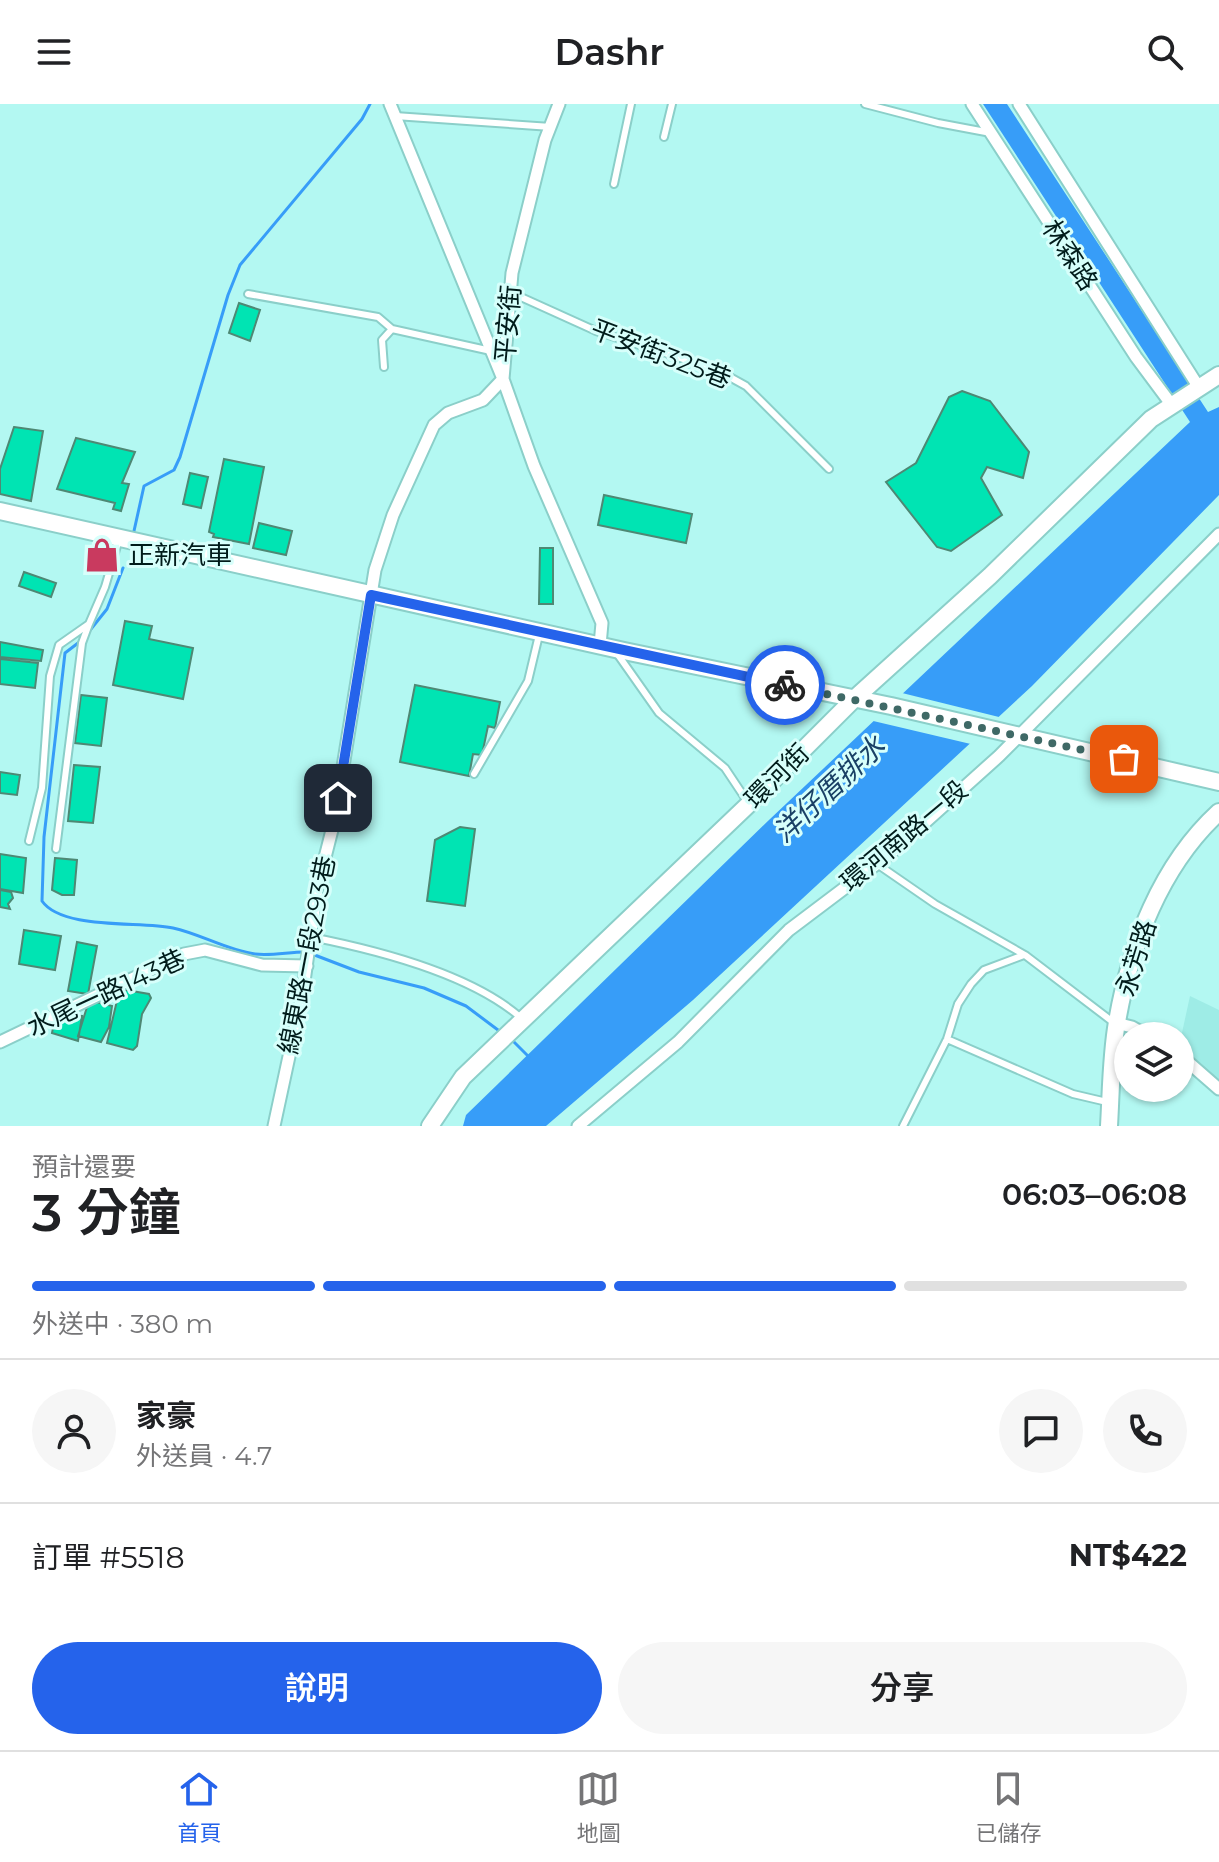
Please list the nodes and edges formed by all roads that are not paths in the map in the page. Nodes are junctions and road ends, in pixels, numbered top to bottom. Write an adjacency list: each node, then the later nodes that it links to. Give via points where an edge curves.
1 (390, 104): 8 (street)
2 (559, 104): 9 (street, 平安街)
3 (631, 104): 12 (lane)
4 (672, 104): 11 (lane)
5 (865, 104): 10 (lane)
6 (972, 104): 10 (street, 林森路)
7 (1019, 104): 20 (street, 林森路)
8 (395, 116): 9 (lane); 16 (street)
9 (551, 127): 13 (street, 平安街, via 512,273)
10 (991, 133): 21 (street, 林森路)
11 (664, 137)
12 (614, 184)
13 (512, 293): 19 (street, 平安街); 22 (lane, 平安街325巷, via 596,331 717,370 746,386)
14 (248, 294): 15 (lane, via 378,317)
15 (392, 329): 16 (lane); 17 (lane, via 382,340)
16 (491, 351): 19 (street)
17 (384, 367)
18 (1219, 375): 20 (street, 環河街)
19 (503, 379): 26 (street, 平安街, via 483,400 448,413 434,425 393,515); 29 (street, via 602,623)
20 (1198, 386): 21 (street, 環河街)
21 (1171, 404): 30 (street, 環河街)
22 (829, 469)
23 (0, 511): 25 (street)
24 (1219, 534): 31 (street, 環河南路一段)
25 (119, 539): 26 (street); 27 (lane)
26 (371, 595): 28 (street); 39 (street, 線東路一段293巷)
27 (89, 624): 36 (lane, via 59,645 50,676 42,788); 37 (lane, via 82,643)
28 (540, 632): 29 (street); 32 (lane, via 528,681)
29 (607, 647): 30 (street); 34 (lane, via 659,713 725,768)
30 (854, 699): 31 (street); 34 (street, 環河街)
31 (1020, 735): 33 (street); 38 (street, 環河南路一段)
32 (474, 774)
33 (1219, 782)
34 (749, 804): 42 (street, 環河街)
35 (1219, 812): 44 (street, 永芳路, via 1167,876 1140,937)
36 (29, 841)
37 (56, 849)
38 (876, 863): 40 (lane); 53 (street, 環河南路一段, via 789,930 678,1042)
39 (311, 937): 41 (street, 線東路一段293巷); 42 (lane, via 432,970 504,1003)
40 (1025, 955): 43 (lane); 45 (lane, via 984,970 971,984)
41 (308, 961): 46 (street, 水尾一路143巷, via 262,965 205,950 184,954); 51 (street, 線東路一段293巷)
42 (523, 1020): 52 (street, 環河街, via 463,1077)
43 (1114, 1022)
44 (1116, 1022)
45 (947, 1039): 50 (lane, via 1073,1094); 54 (lane)
46 (0, 1042)
47 (1114, 1055): 50 (street, 永芳路)
48 (1194, 1067): 49 (street)
49 (1219, 1089)
50 (1111, 1102): 55 (street, 永芳路)
51 (274, 1126)
52 (430, 1126)
53 (578, 1126)
54 (903, 1126)
55 (1109, 1126)

